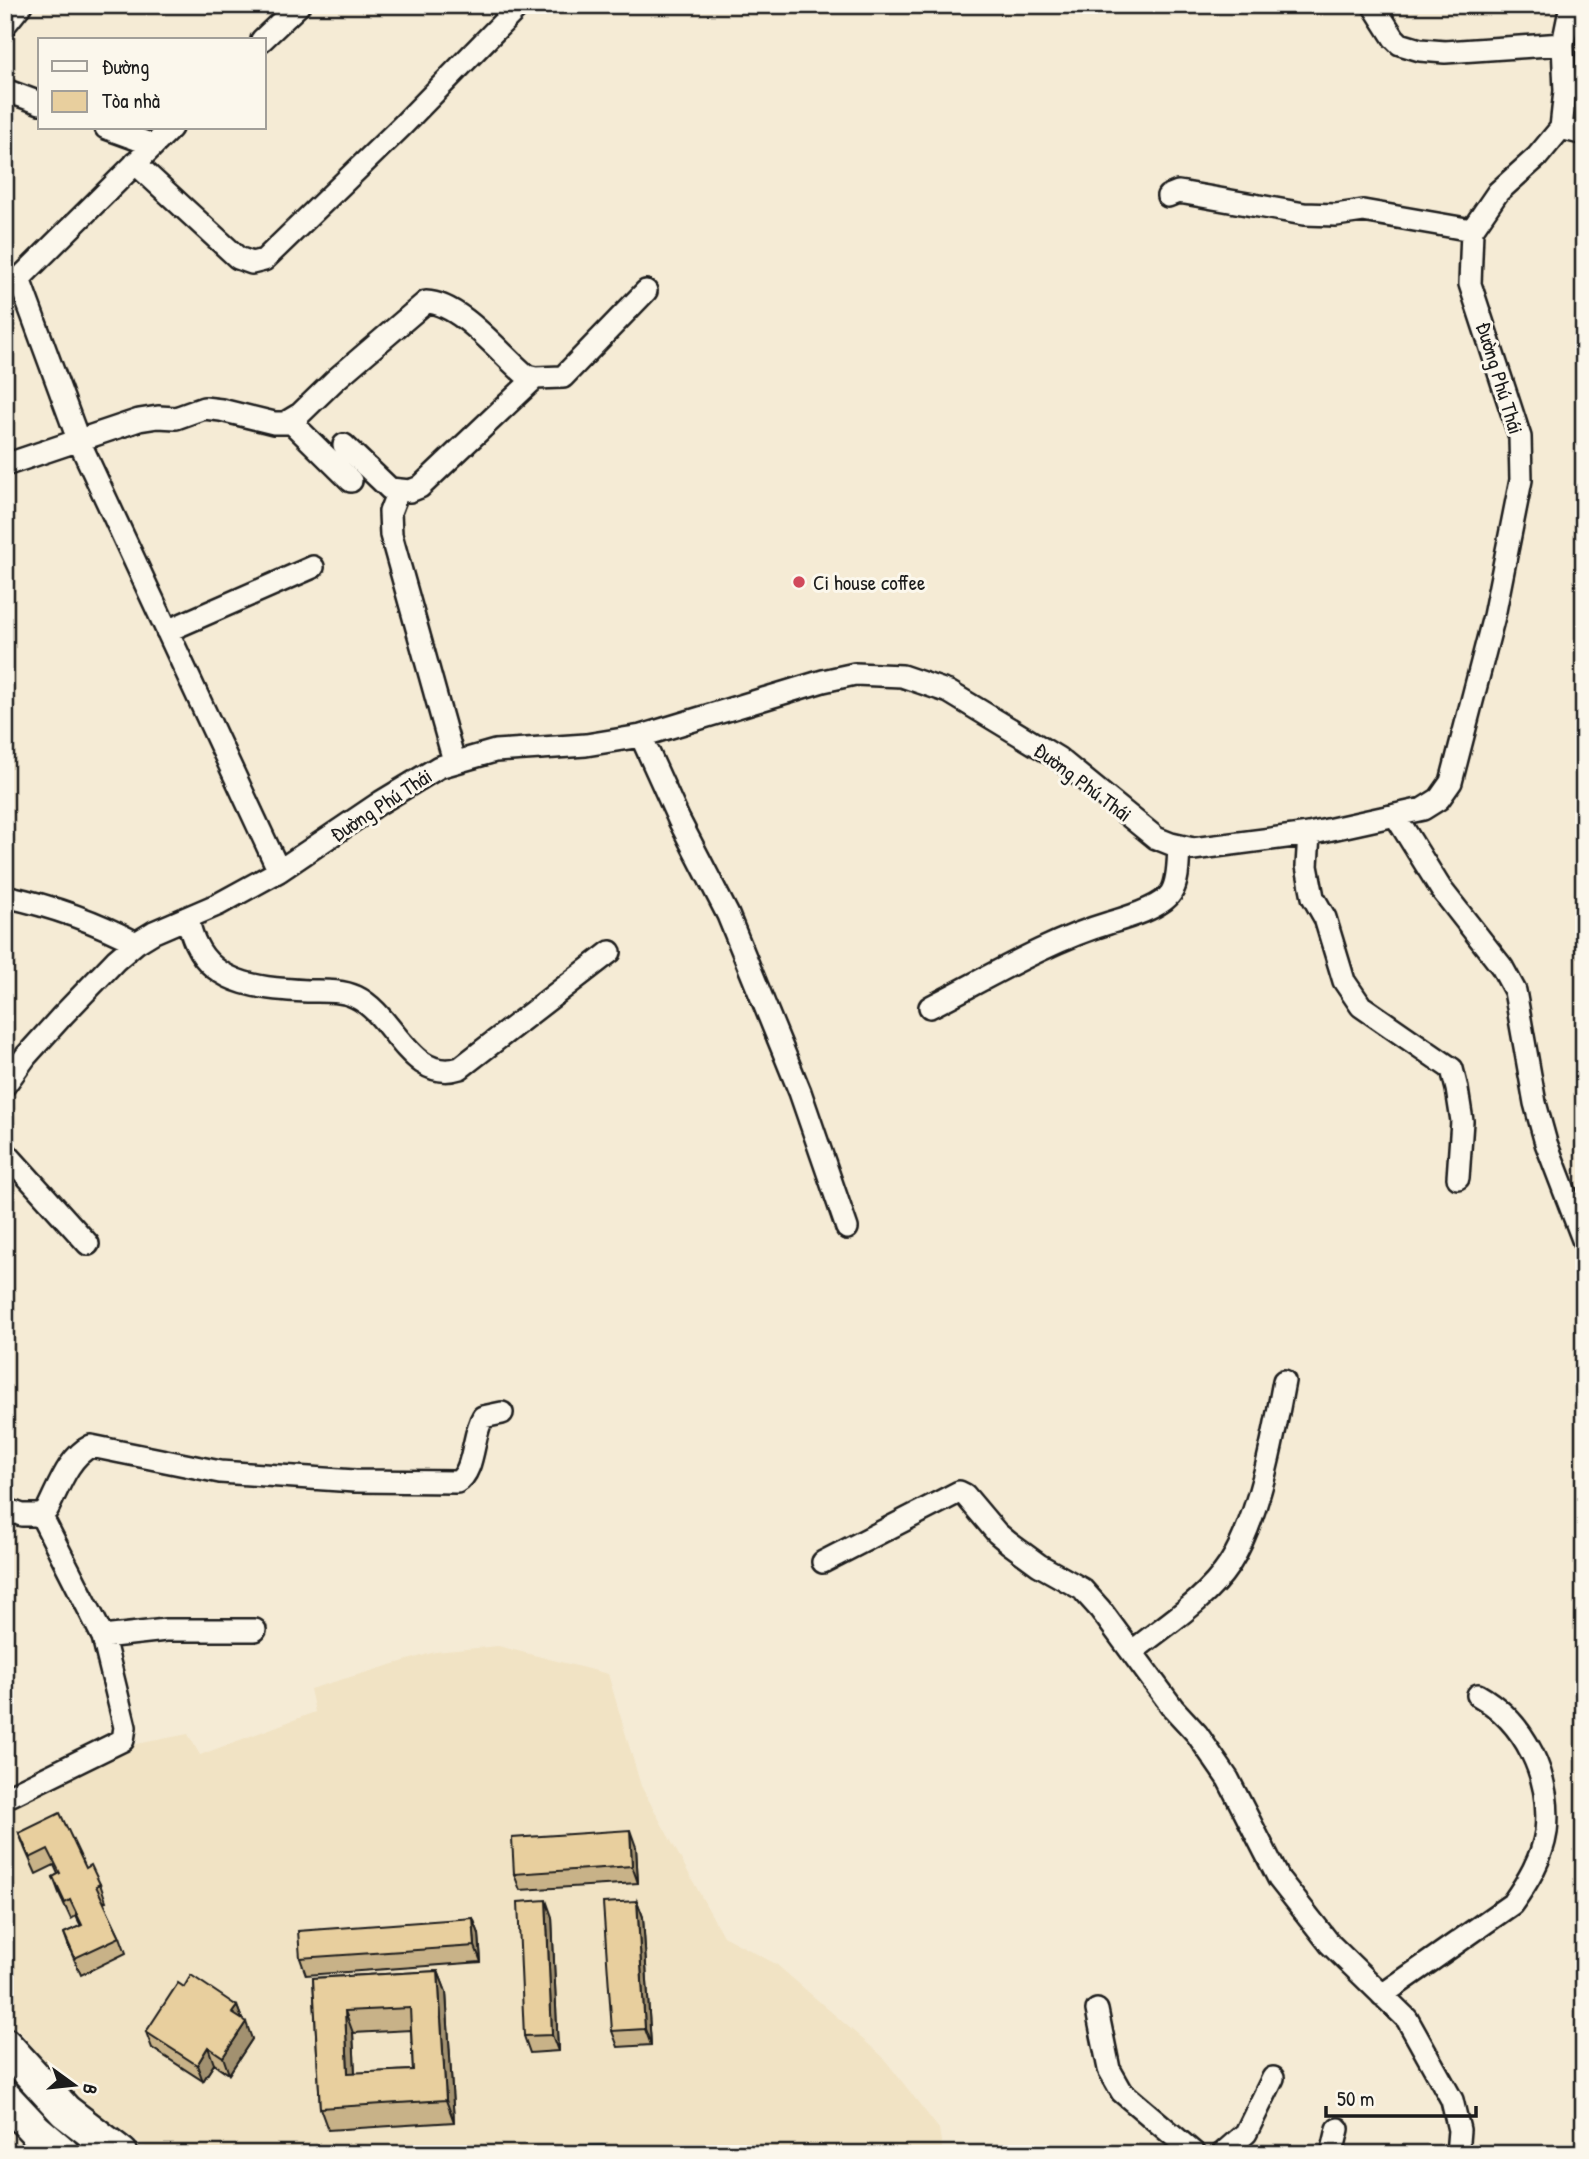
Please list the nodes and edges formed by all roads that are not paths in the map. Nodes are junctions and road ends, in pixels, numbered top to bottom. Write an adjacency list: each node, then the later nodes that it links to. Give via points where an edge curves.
1 (21, 5): 6 (street)
2 (299, 5): 7 (street)
3 (520, 5): 16 (street, via 264,260 251,263 238,258)
4 (1373, 5): 8 (street, via 1400,44 1420,50)
5 (1571, 5): 8 (street)
6 (5, 25)
7 (264, 38)
8 (1563, 44): 11 (street)
9 (5, 90): 10 (street)
10 (38, 102)
11 (1561, 128): 14 (street); 18 (street, via 1498,192)
12 (112, 130): 15 (street)
13 (170, 130): 15 (street)
14 (1584, 134)
15 (153, 145): 16 (street)
16 (135, 163): 19 (street)
17 (1168, 196): 18 (street, via 1178,192 1320,215 1363,211)
18 (1472, 230): 32 (street, Đường Phú Thái, via 1470,284 1520,437 1521,480 1494,616 1451,782 1439,799 1423,809)
19 (12, 281): 23 (street)
20 (646, 291): 21 (street, via 568,375)
21 (536, 378): 22 (street, via 520,370 459,315 426,302); 27 (street, via 419,487)
22 (290, 421): 23 (street, via 274,423 204,408 176,418 147,418); 26 (street)
23 (78, 439): 25 (street); 29 (street)
24 (344, 445): 27 (street, via 390,489)
25 (5, 465)
26 (352, 481)
27 (398, 491): 31 (street, via 390,512 391,535)
28 (313, 568): 29 (street)
29 (167, 631): 35 (street)
30 (641, 736): 31 (street, Đường Phú Thái, via 495,751); 34 (street, Đường Phú Thái, via 823,681 855,674 902,676 949,692 990,715 1058,758 1156,838); 44 (street, via 728,915 800,1092)
31 (454, 761): 35 (street, Đường Phú Thái, via 412,782)
32 (1395, 815): 33 (street, Đường Phú Thái); 45 (street, via 1441,889 1502,967 1515,991 1535,1103)
33 (1309, 834): 34 (street, Đường Phú Thái, via 1193,849); 43 (street, via 1307,866 1313,897 1325,918 1344,981 1361,1006 1451,1069 1462,1121)
34 (1179, 846): 40 (street, via 1171,893 1152,907 1083,931)
35 (279, 872): 37 (street, Đường Phú Thái)
36 (5, 896): 38 (street, via 60,911)
37 (187, 919): 38 (street, Đường Phú Thái); 39 (street, via 196,945 220,971 246,985 354,996 368,1004 422,1064 447,1072 460,1068)
38 (136, 943): 41 (street, Đường Phú Thái, via 63,1015)
39 (610, 952)
40 (930, 1007)
41 (5, 1085)
42 (5, 1152): 46 (street)
43 (1458, 1178)
44 (848, 1228)
45 (1584, 1242)
46 (88, 1244)
47 (1284, 1381): 54 (street, via 1273,1442 1246,1532 1228,1566 1202,1595)
48 (502, 1413): 50 (street, via 483,1417 467,1473 457,1482 220,1472 92,1446 71,1464)
49 (5, 1508): 50 (street, via 22,1515)
50 (41, 1515): 53 (street)
51 (823, 1562): 54 (street, via 963,1493 997,1533 1039,1565 1082,1589)
52 (255, 1630): 53 (street, via 154,1630)
53 (103, 1637): 56 (street, via 125,1727 122,1740)
54 (1133, 1651): 57 (street, via 1228,1779 1279,1879 1330,1944)
55 (1478, 1695): 57 (street, via 1516,1725 1536,1759 1545,1793 1546,1832 1538,1858 1512,1904)
56 (5, 1798)
57 (1382, 1995): 68 (street, via 1407,2019 1452,2100 1459,2130)
58 (1097, 2010): 65 (street, via 1109,2069 1122,2092)
59 (5, 2045): 64 (highway, via 65,2111)
60 (1273, 2078): 66 (street, via 1246,2133)
61 (5, 2098): 63 (highway)
62 (1338, 2129): 67 (street)
63 (63, 2154)
64 (121, 2154)
65 (1195, 2154)
66 (1222, 2154)
67 (1332, 2154)
68 (1457, 2154)

